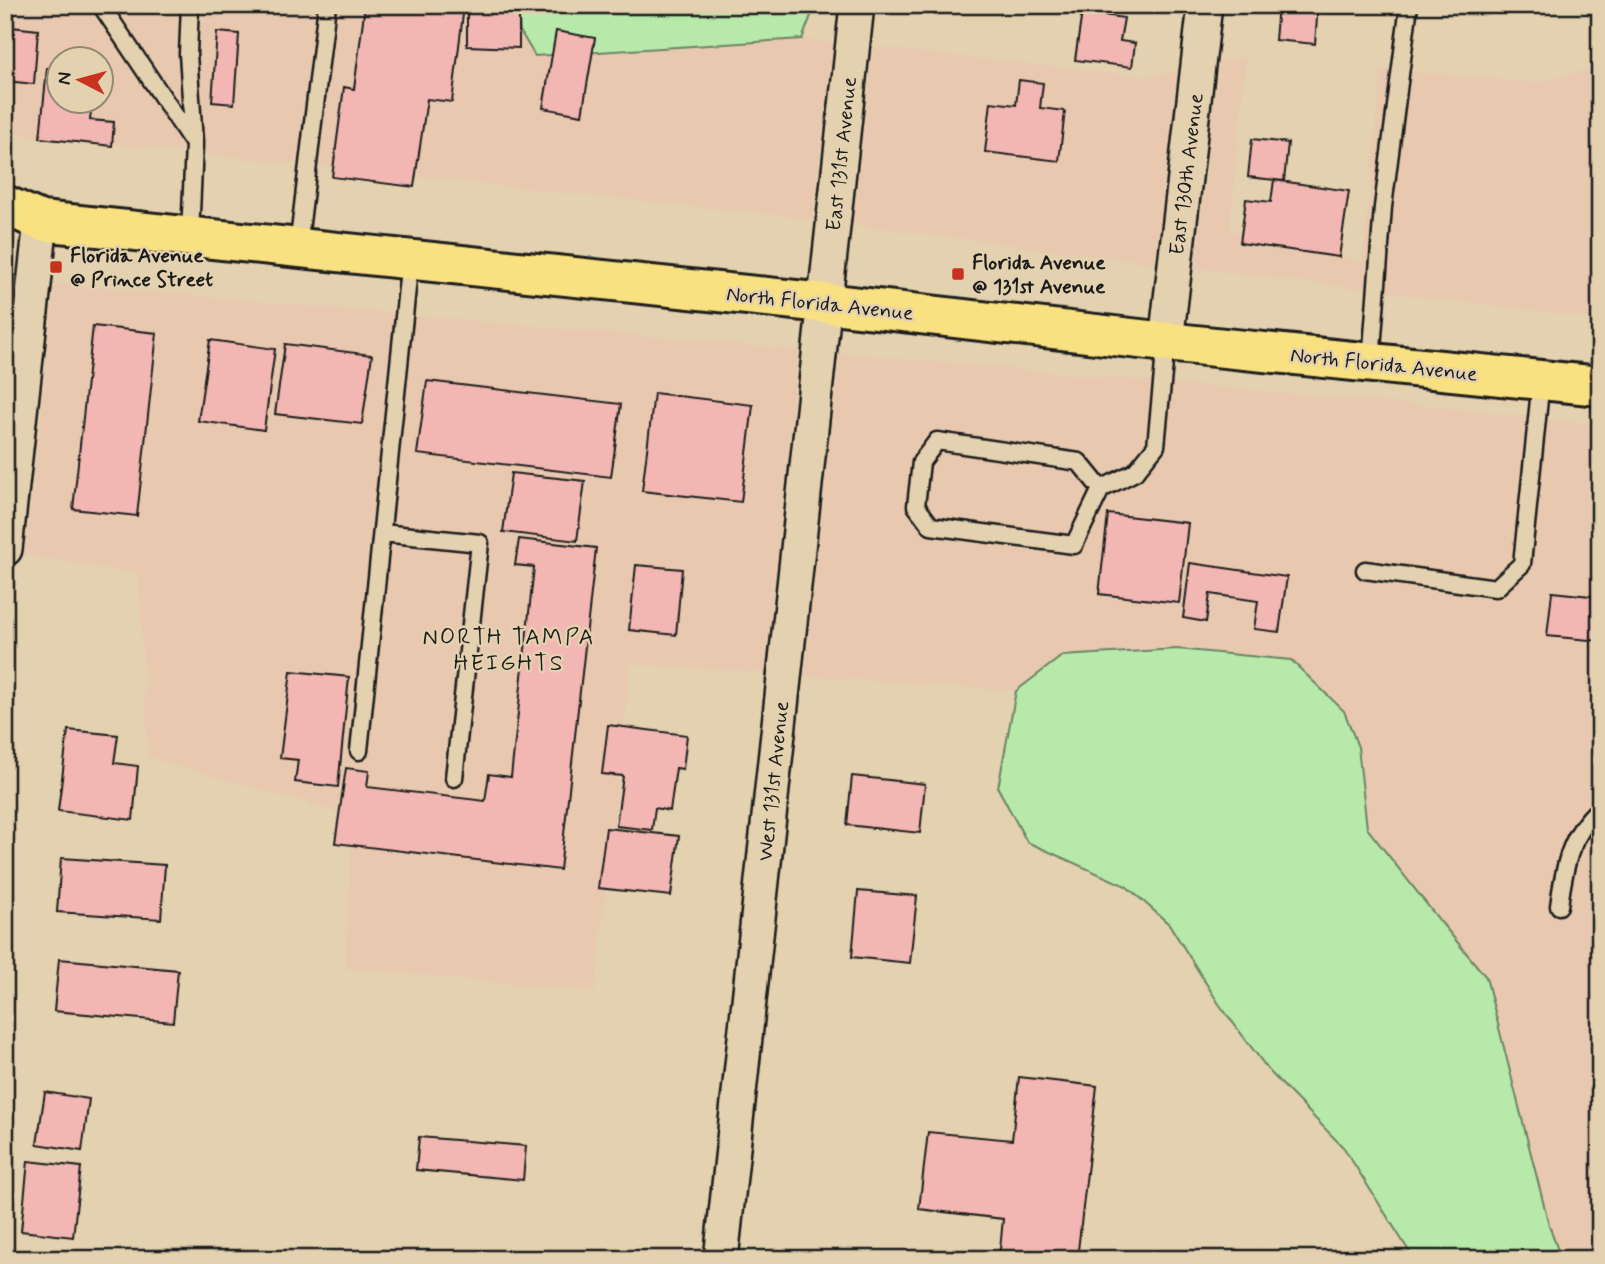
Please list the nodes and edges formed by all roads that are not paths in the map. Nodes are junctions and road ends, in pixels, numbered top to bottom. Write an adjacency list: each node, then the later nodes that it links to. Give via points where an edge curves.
1 (101, 5): 7 (lane)
2 (190, 5): 7 (lane)
3 (327, 5): 11 (lane)
4 (858, 5): 13 (street, East 131st Avenue)
5 (1205, 5): 14 (street, East 130th Avenue)
6 (1409, 5): 15 (lane, via 1383,207)
7 (194, 144): 10 (lane)
8 (5, 205): 9 (main road, North Florida Avenue)
9 (23, 225): 10 (main road, North Florida Avenue); 20 (street)
10 (190, 236): 11 (main road, North Florida Avenue)
11 (298, 248): 12 (main road, North Florida Avenue)
12 (411, 259): 13 (main road, North Florida Avenue); 19 (lane)
13 (824, 303): 14 (main road, North Florida Avenue); 26 (street, West 131st Avenue)
14 (1167, 342): 15 (main road, North Florida Avenue); 18 (lane, via 1156,446 1135,472)
15 (1371, 362): 16 (main road, North Florida Avenue)
16 (1541, 380): 17 (main road, North Florida Avenue); 21 (lane, via 1522,564 1496,588)
17 (1600, 386)
18 (1101, 489): 18 (lane, via 1074,545 931,526 916,506 921,463 937,441 1079,462)
19 (382, 533): 22 (lane); 23 (lane, via 480,543)
20 (5, 548)
21 (1365, 570)
22 (359, 751)
23 (454, 778)
24 (1600, 808): 25 (lane, via 1567,857)
25 (1559, 906)
26 (721, 1259)

